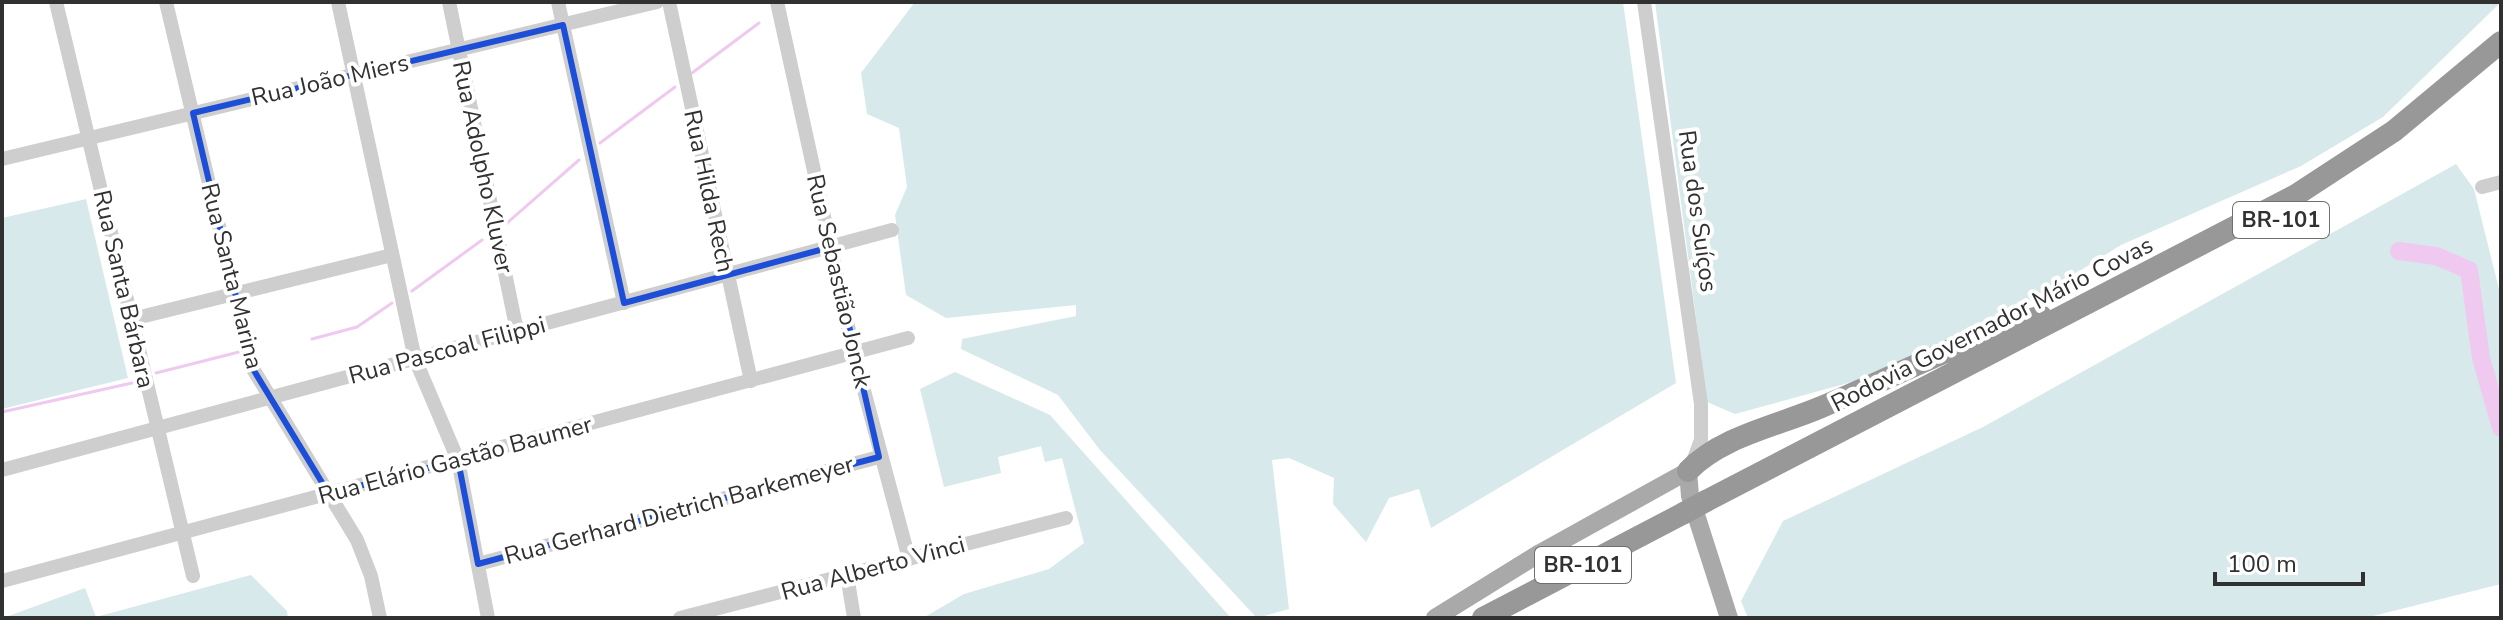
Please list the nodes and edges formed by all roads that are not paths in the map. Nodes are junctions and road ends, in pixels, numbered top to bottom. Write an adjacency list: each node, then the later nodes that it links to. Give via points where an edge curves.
1 (56, 2): 16 (street, Rua Santa Bárbara)
2 (166, 2): 15 (street, Rua Santa Marina)
3 (338, 2): 14 (street)
4 (449, 2): 12 (street, Rua Adolpho Kluver)
5 (558, 2): 10 (street)
6 (657, 2): 10 (street, Rua João Miers)
7 (669, 2): 23 (street, Rua Hilda Rech)
8 (777, 2): 21 (street, Rua Sebastião Jonck)
9 (1644, 2): 34 (street, Rua dos Suíços)
10 (563, 25): 12 (street, Rua João Miers); 26 (street)
11 (2501, 42): 25 (highway, Rodovia Governador Mário Covas / BR-101, via 2431,103 2328,176)
12 (459, 49): 14 (street, Rua João Miers); 28 (street, Rua Adolpho Kluver)
13 (2501, 61): 42 (highway, Rodovia Governador Mário Covas / BR-101, via 2403,142 2292,214)
14 (354, 75): 15 (street, Rua João Miers); 22 (street)
15 (193, 113): 16 (street, Rua João Miers); 24 (street, Rua Santa Marina)
16 (88, 138): 17 (street, Rua João Miers); 27 (street, Rua Santa Bárbara)
17 (2, 159)
18 (2501, 182): 19 (street)
19 (2482, 187)
20 (892, 230): 21 (street, Rua Pascoal Filippi)
21 (831, 247): 23 (street, Rua Pascoal Filippi); 30 (street, Rua Sebastião Jonck)
22 (392, 255): 24 (street); 31 (street)
23 (727, 275): 26 (street, Rua Pascoal Filippi); 32 (street, Rua Hilda Rech)
24 (235, 293): 27 (street); 33 (street, Rua Santa Marina, via 253,369)
25 (2099, 297): 36 (highway, via 1978,336); 42 (highway, Rodovia Governador Mário Covas / BR-101)
26 (624, 303): 28 (street, Rua Pascoal Filippi)
27 (132, 319): 35 (street, Rua Santa Bárbara)
28 (517, 331): 31 (street, Rua Pascoal Filippi)
29 (908, 338): 30 (street, Rua Elário Gastão Baumer)
30 (854, 353): 32 (street, Rua Elário Gastão Baumer); 37 (street, Rua Sebastião Jonck)
31 (415, 359): 33 (street, Rua Pascoal Filippi); 38 (street)
32 (751, 381): 38 (street, Rua Elário Gastão Baumer)
33 (268, 398): 35 (street, Rua Pascoal Filippi); 41 (street, Rua Santa Marina)
34 (1702, 427): 36 (street); 40 (street, Rua dos Suíços)
35 (157, 428): 39 (street, Rua Pascoal Filippi); 45 (street, Rua Santa Bárbara)
36 (1723, 446): 40 (highway, via 1703,455)
37 (879, 457): 46 (street, Rua Sebastião Jonck); 47 (street, Rua Gerhard Dietrich Barkemeyer)
38 (458, 460): 41 (street, Rua Elário Gastão Baumer); 47 (street)
39 (2, 470)
40 (1688, 471): 55 (main road); 58 (main road, Rua dos Suíços, via 1690,496)
41 (329, 494): 45 (street, Rua Elário Gastão Baumer); 51 (street, Rua Santa Marina, via 362,552)
42 (1708, 508): 44 (highway, Rodovia Governador Mário Covas / BR-101, bridge)
43 (1066, 518): 46 (street, Rua Alberto Vinci)
44 (1686, 519): 56 (highway, Rodovia Governador Mário Covas / BR-101); 57 (highway, Rodovia Governador Mário Covas / BR-101)
45 (182, 534): 49 (street, Rua Santa Bárbara); 50 (street, Rua Elário Gastão Baumer)
46 (909, 559): 48 (street, Rua Alberto Vinci)
47 (478, 564): 52 (street)
48 (847, 575): 53 (street, Rua Alberto Vinci); 54 (street)
49 (193, 576)
50 (2, 581)
51 (380, 618)
52 (488, 618)
53 (680, 618)
54 (854, 618)
55 (1435, 618)
56 (1483, 618)
57 (1514, 618)
58 (1729, 618)

